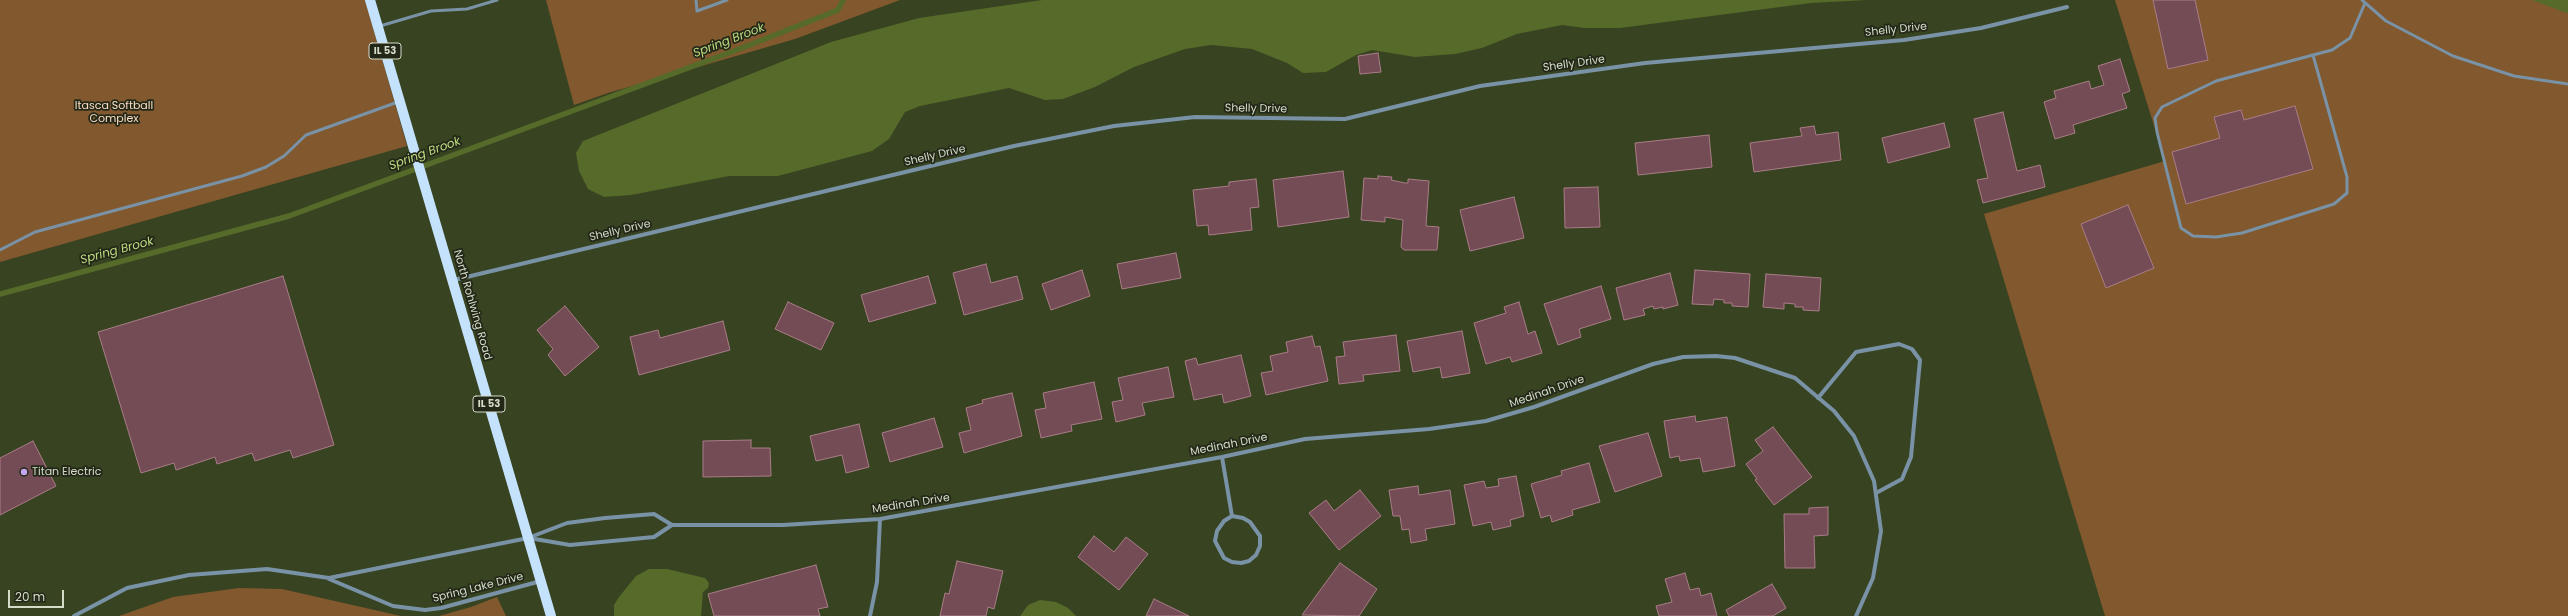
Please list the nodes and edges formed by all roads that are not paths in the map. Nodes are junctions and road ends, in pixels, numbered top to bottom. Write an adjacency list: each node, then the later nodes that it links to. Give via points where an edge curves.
1 (370, 0): 8 (main road, North Rohlwing Road / IL 53)
2 (497, 0): 8 (lane, via 467,9 431,11)
3 (696, 0): 4 (lane, via 697,11)
4 (727, 0)
5 (2362, 0): 6 (lane)
6 (2365, 4): 9 (lane, via 2350,38 2332,50); 10 (lane, via 2386,21 2453,56 2514,76)
7 (2067, 7): 13 (street, Shelly Drive, via 1981,28 1904,40 1711,56 1480,86 1345,119 1195,117 1114,126 1006,148)
8 (378, 26): 11 (main road, North Rohlwing Road / IL 53)
9 (2313, 55): 9 (lane, via 2216,81 2162,107 2155,118 2157,132 2181,228 2193,236 2216,237 2242,233 2334,204 2347,193 2347,177)
10 (2568, 84)
11 (400, 102): 12 (lane, via 306,135 284,156 260,170 35,232); 13 (main road, North Rohlwing Road / IL 53)
12 (0, 250)
13 (453, 280): 20 (main road, North Rohlwing Road / IL 53)
14 (1818, 398): 15 (street, Medinah Drive, via 1795,378 1735,358 1683,357 1652,364 1534,408 1486,420 1429,429 1305,439); 16 (street, Medinah Drive, via 1834,411 1854,436 1868,466); 16 (street, via 1856,352 1899,344 1912,349 1920,360 1911,457 1902,479)
15 (1222, 457): 17 (street); 18 (street, Medinah Drive)
16 (1876, 493): 26 (street, Medinah Drive, via 1881,531 1877,564)
17 (1232, 516): 17 (street, via 1224,521 1217,531 1215,541 1224,558 1232,562 1249,561 1256,555 1260,546 1260,536 1250,522)
18 (880, 519): 19 (street, Medinah Drive, via 783,525); 25 (street, via 877,582)
19 (672, 525): 20 (street, via 654,537 570,545); 20 (street, via 654,514 605,518 567,523)
20 (528, 538): 21 (street, Spring Lake Drive); 22 (main road, North Rohlwing Road / IL 53)
21 (329, 578): 22 (street, Spring Lake Drive, via 393,606 425,610); 23 (street, Spring Lake Drive, via 267,569 189,575 127,588)
22 (541, 581): 24 (main road, North Rohlwing Road / IL 53)
23 (74, 616)
24 (551, 616)
25 (870, 616)
26 (1856, 616)

